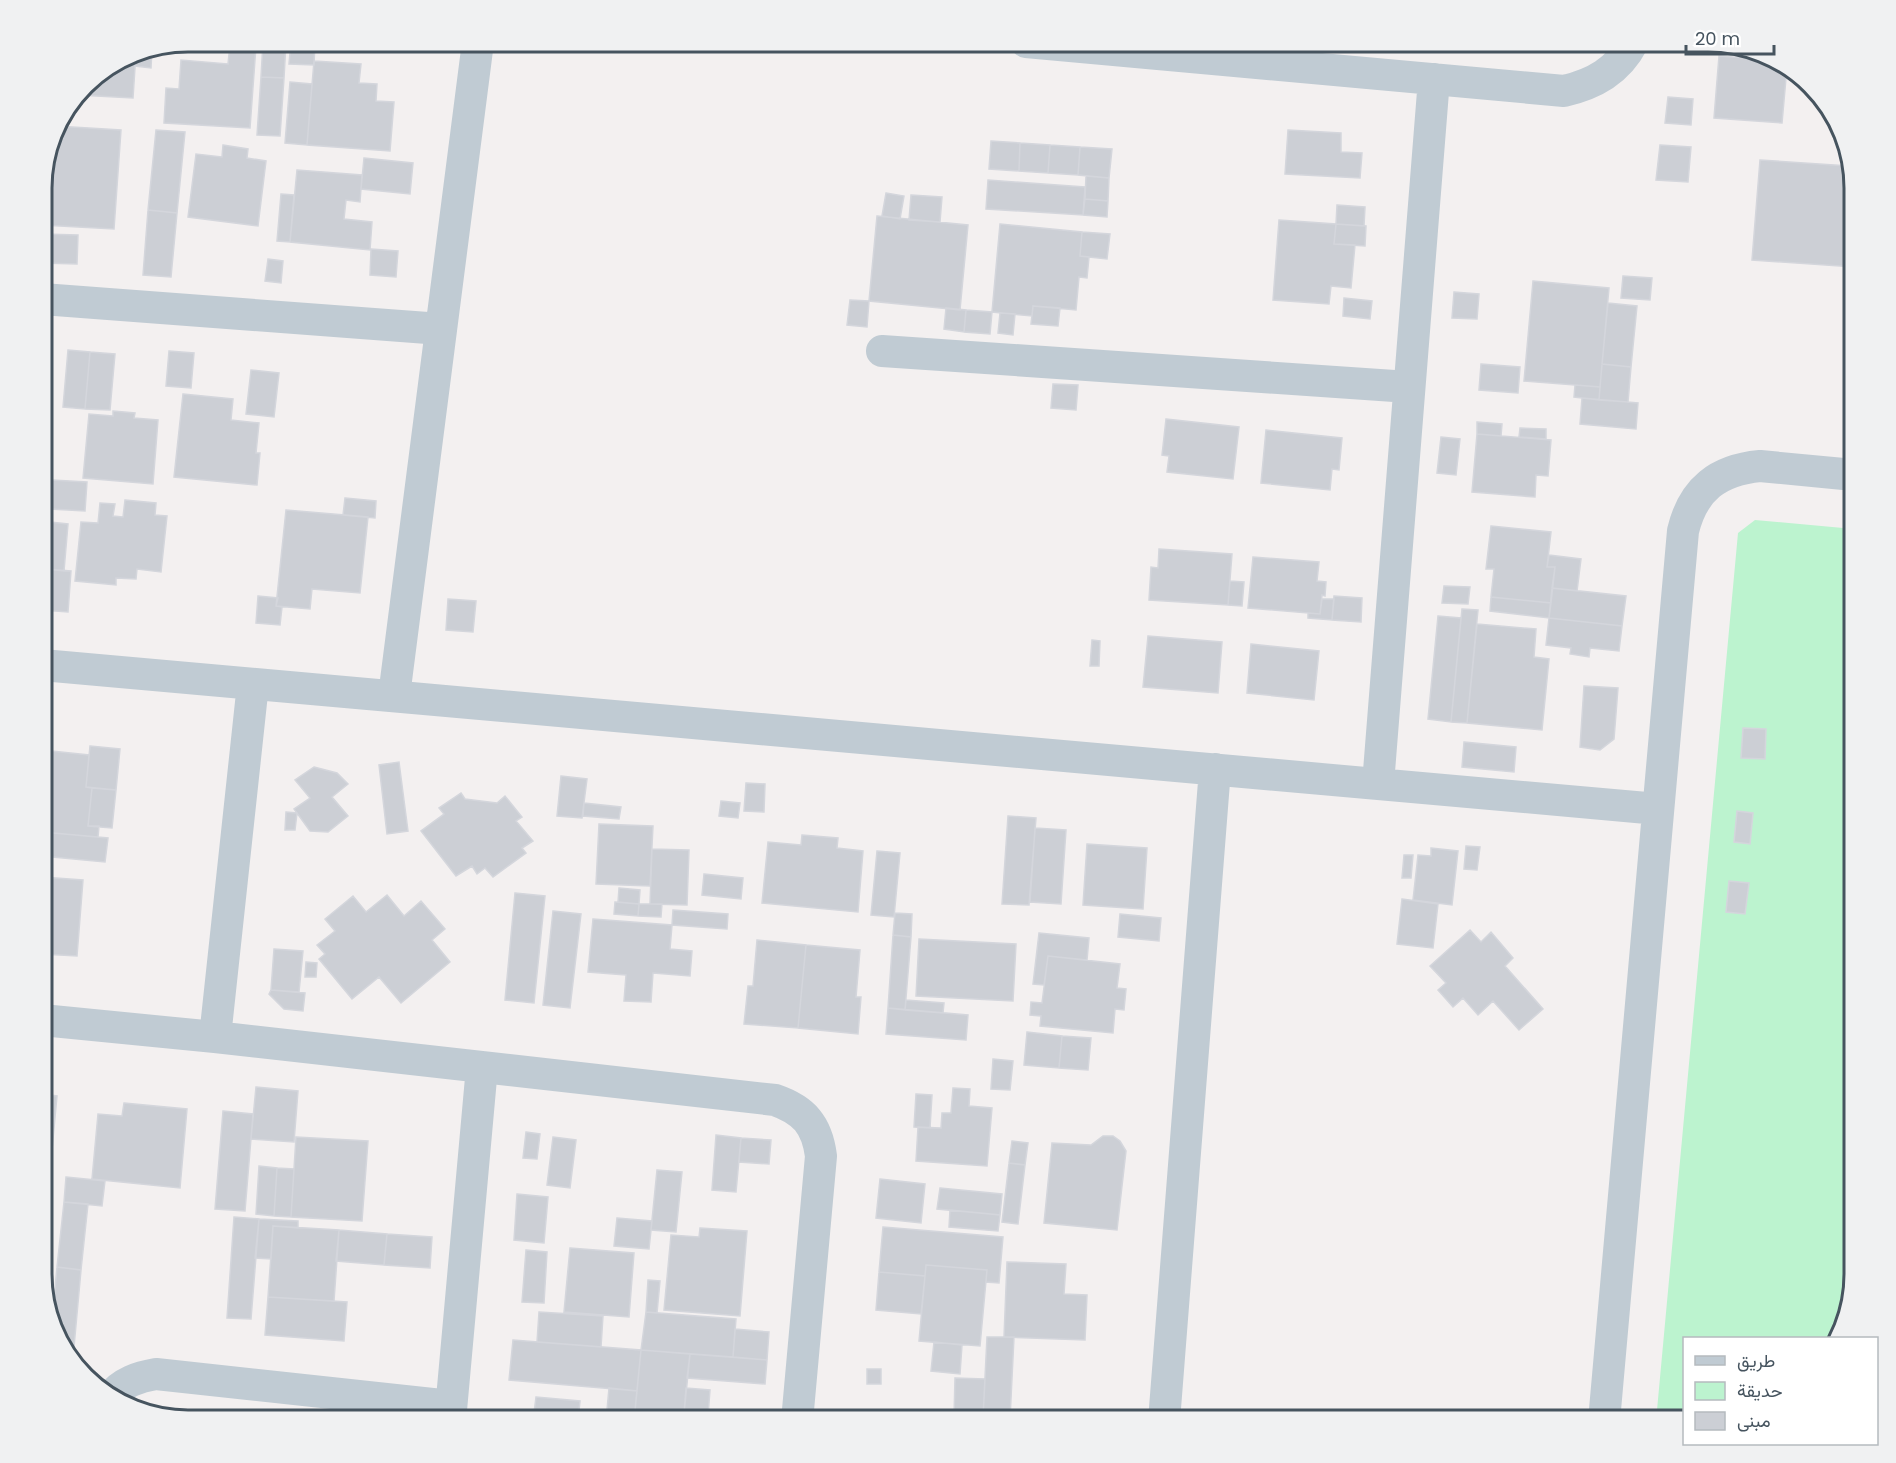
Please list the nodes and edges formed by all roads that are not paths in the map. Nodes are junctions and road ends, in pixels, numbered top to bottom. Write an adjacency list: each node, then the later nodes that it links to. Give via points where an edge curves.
1 (477, 52): 6 (street)
2 (1136, 52): 4 (street)
3 (1627, 52): 4 (street, via 1600,78 1564,91)
4 (1434, 79): 8 (street)
5 (53, 300): 6 (street)
6 (441, 329): 12 (street)
7 (882, 351): 8 (street)
8 (1409, 387): 14 (street)
9 (1844, 474): 15 (street, via 1745,467 1715,479 1694,501 1683,531)
10 (53, 666): 11 (street)
11 (253, 684): 12 (street); 17 (street)
12 (394, 696): 13 (street)
13 (1215, 769): 14 (street); 23 (street)
14 (1378, 784): 15 (street)
15 (1658, 809): 24 (street)
16 (53, 1021): 17 (street)
17 (215, 1037): 18 (street)
18 (482, 1067): 21 (street); 22 (street, via 775,1100 802,1114 819,1140 820,1156)
19 (118, 1391): 20 (street, via 127,1382 156,1374)
20 (427, 1410)
21 (450, 1410)
22 (798, 1410)
23 (1165, 1410)
24 (1605, 1410)

